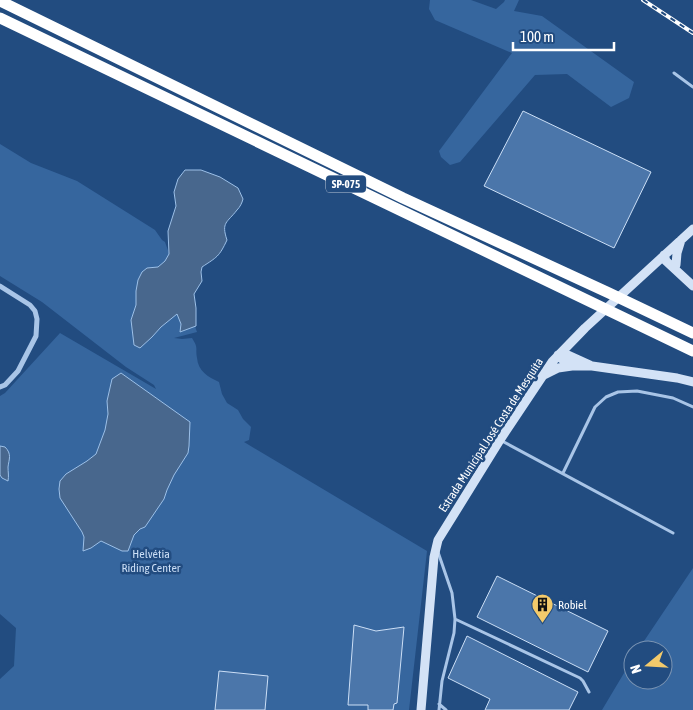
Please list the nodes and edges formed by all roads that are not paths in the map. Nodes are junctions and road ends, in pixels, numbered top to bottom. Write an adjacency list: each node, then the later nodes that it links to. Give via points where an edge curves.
1 (0, 1): 12 (highway, SP-075, via 403,198)
2 (0, 18): 14 (highway, SP-075)
3 (674, 73): 4 (lane)
4 (693, 87)
5 (693, 229): 6 (main road, Estrada Municipal José Costa de Mesquita)
6 (681, 240): 7 (main road, Estrada Municipal José Costa de Mesquita); 9 (main road)
7 (664, 256): 8 (main road, Estrada Municipal José Costa de Mesquita); 9 (main road)
8 (648, 269): 9 (main road); 13 (main road, Estrada Municipal José Costa de Mesquita)
9 (677, 269): 11 (main road)
10 (0, 286): 21 (street, via 30,305 37,319 36,336 18,372)
11 (693, 286)
12 (693, 333)
13 (575, 337): 15 (main road, Estrada Municipal José Costa de Mesquita); 16 (main road, via 575,352)
14 (693, 351)
15 (558, 355): 16 (main road); 17 (main road); 19 (main road, Estrada Municipal José Costa de Mesquita)
16 (583, 361): 18 (main road)
17 (574, 366): 18 (main road); 19 (main road, via 558,368)
18 (592, 366): 20 (main road)
19 (542, 376): 23 (main road, Estrada Municipal José Costa de Mesquita)
20 (693, 382)
21 (0, 387)
22 (693, 407): 24 (lane, via 673,398 637,391 618,392 606,397 596,407)
23 (500, 440): 24 (lane); 26 (main road, Estrada Municipal José Costa de Mesquita)
24 (563, 473): 25 (lane)
25 (673, 533)
26 (436, 547): 27 (lane, via 452,593); 30 (main road, Estrada Municipal José Costa de Mesquita)
27 (455, 619): 28 (lane, via 580,678); 29 (lane)
28 (589, 692)
29 (439, 704): 31 (lane); 32 (lane)
30 (421, 710)
31 (439, 710)
32 (446, 710)

